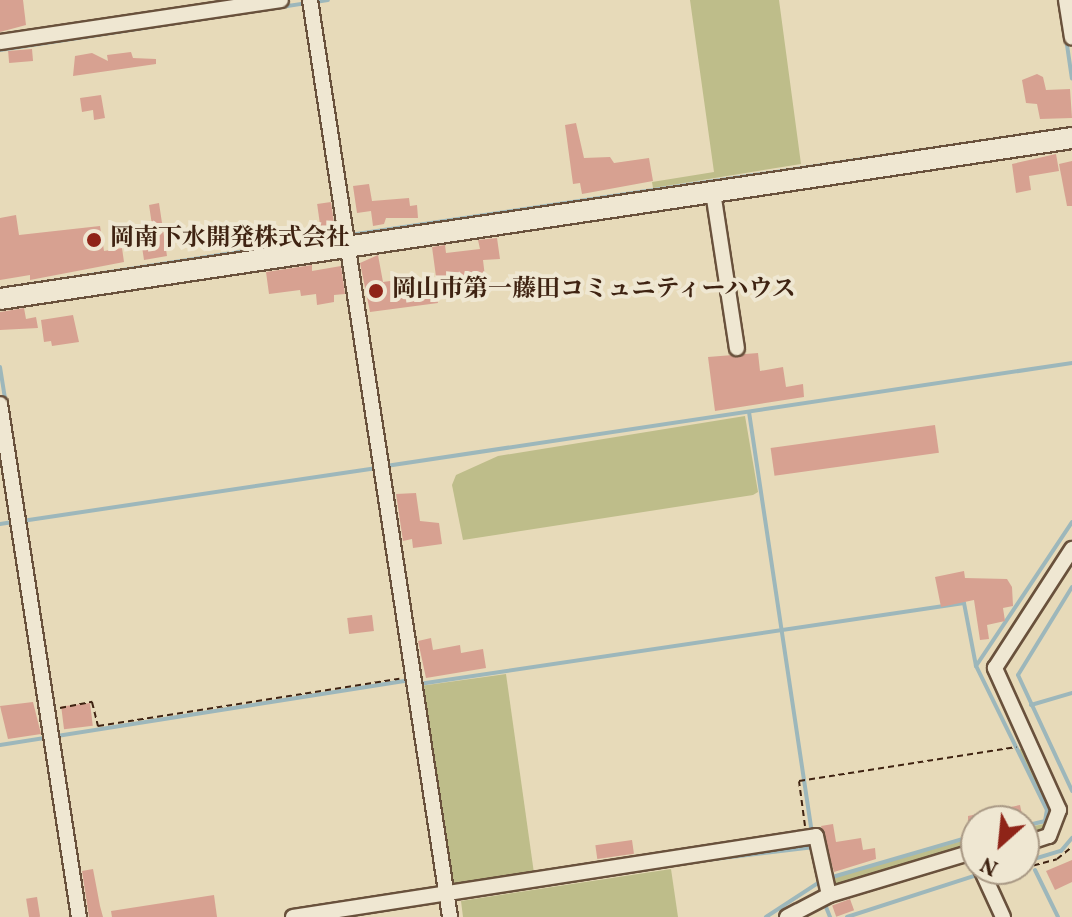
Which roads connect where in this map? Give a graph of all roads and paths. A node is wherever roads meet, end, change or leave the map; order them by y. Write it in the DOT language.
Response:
graph roads {
  1 [pos="281,0"];
  2 [pos="1066,0"];
  3 [pos="311,3"];
  4 [pos="1072,38"];
  5 [pos="0,42"];
  6 [pos="1072,138"];
  7 [pos="713,192"];
  8 [pos="347,239"];
  9 [pos="0,299"];
  10 [pos="737,348"];
  11 [pos="0,404"];
  12 [pos="1072,549"];
  13 [pos="412,679"];
  14 [pos="55,711"];
  15 [pos="1013,748"];
  16 [pos="807,837"];
  17 [pos="1040,839"];
  18 [pos="1072,847"];
  19 [pos="960,857"];
  20 [pos="1040,864"];
  21 [pos="827,884"];
  22 [pos="988,885"];
  23 [pos="449,899"];
  24 [pos="79,917"];
  25 [pos="293,917"];
  26 [pos="787,917"];
  27 [pos="1003,917"];
  1 -- 5 [label="street"];
  2 -- 4 [label="street"];
  3 -- 8 [label="street"];
  6 -- 7 [label="street"];
  7 -- 8 [label="street"];
  7 -- 10 [label="street"];
  8 -- 9 [label="street"];
  8 -- 13 [label="street"];
  11 -- 24 [label="street"];
  12 -- 17 [label="street"];
  13 -- 14 [label="path"];
  13 -- 23 [label="street"];
  15 -- 16 [label="path"];
  16 -- 21 [label="street"];
  16 -- 23 [label="street"];
  18 -- 20 [label="path"];
  19 -- 21 [label="street"];
  21 -- 26 [label="street"];
  22 -- 27 [label="street"];
  23 -- 25 [label="street"];
}
